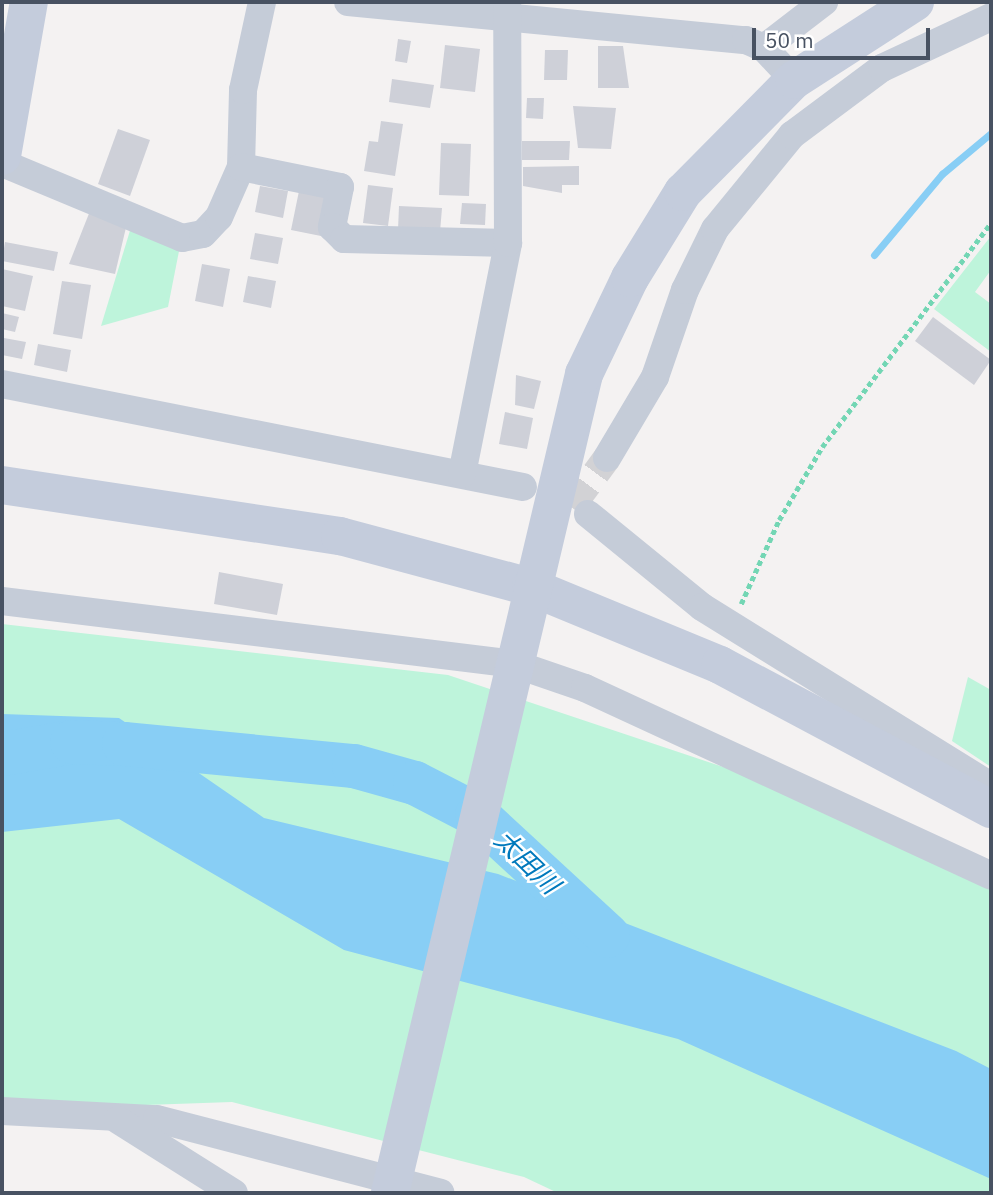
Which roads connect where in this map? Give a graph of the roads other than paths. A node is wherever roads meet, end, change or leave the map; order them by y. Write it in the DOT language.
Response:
graph roads {
  1 [pos="29,2"];
  2 [pos="262,2"];
  3 [pos="348,2"];
  4 [pos="824,2"];
  5 [pos="915,2"];
  6 [pos="507,9"];
  7 [pos="991,17"];
  8 [pos="764,48"];
  9 [pos="794,80"];
  10 [pos="2,156"];
  11 [pos="2,163"];
  12 [pos="241,167"];
  13 [pos="508,243"];
  14 [pos="2,384"];
  15 [pos="607,458"];
  16 [pos="462,474"];
  17 [pos="2,485"];
  18 [pos="523,487"];
  19 [pos="588,514"];
  20 [pos="531,587"];
  21 [pos="2,601"];
  22 [pos="510,681"];
  23 [pos="991,786"];
  24 [pos="991,809"];
  25 [pos="991,876"];
  26 [pos="2,1111"];
  27 [pos="118,1120"];
  28 [pos="391,1189"];
  29 [pos="234,1193"];
  30 [pos="441,1193"];
  1 -- 10 [label="street"];
  2 -- 12 [label="street"];
  3 -- 6 [label="street"];
  4 -- 8 [label="street"];
  5 -- 9 [label="street"];
  6 -- 8 [label="street"];
  6 -- 13 [label="street"];
  7 -- 15 [label="street"];
  8 -- 9 [label="street"];
  9 -- 20 [label="street"];
  11 -- 12 [label="street"];
  12 -- 13 [label="street"];
  13 -- 16 [label="street"];
  14 -- 16 [label="street"];
  16 -- 18 [label="street"];
  17 -- 20 [label="street"];
  19 -- 23 [label="street"];
  20 -- 22 [label="street"];
  20 -- 24 [label="street"];
  21 -- 22 [label="street"];
  22 -- 25 [label="street"];
  22 -- 28 [label="street"];
  26 -- 27 [label="street"];
  27 -- 28 [label="street"];
  27 -- 29 [label="street"];
  28 -- 30 [label="street"];
}
